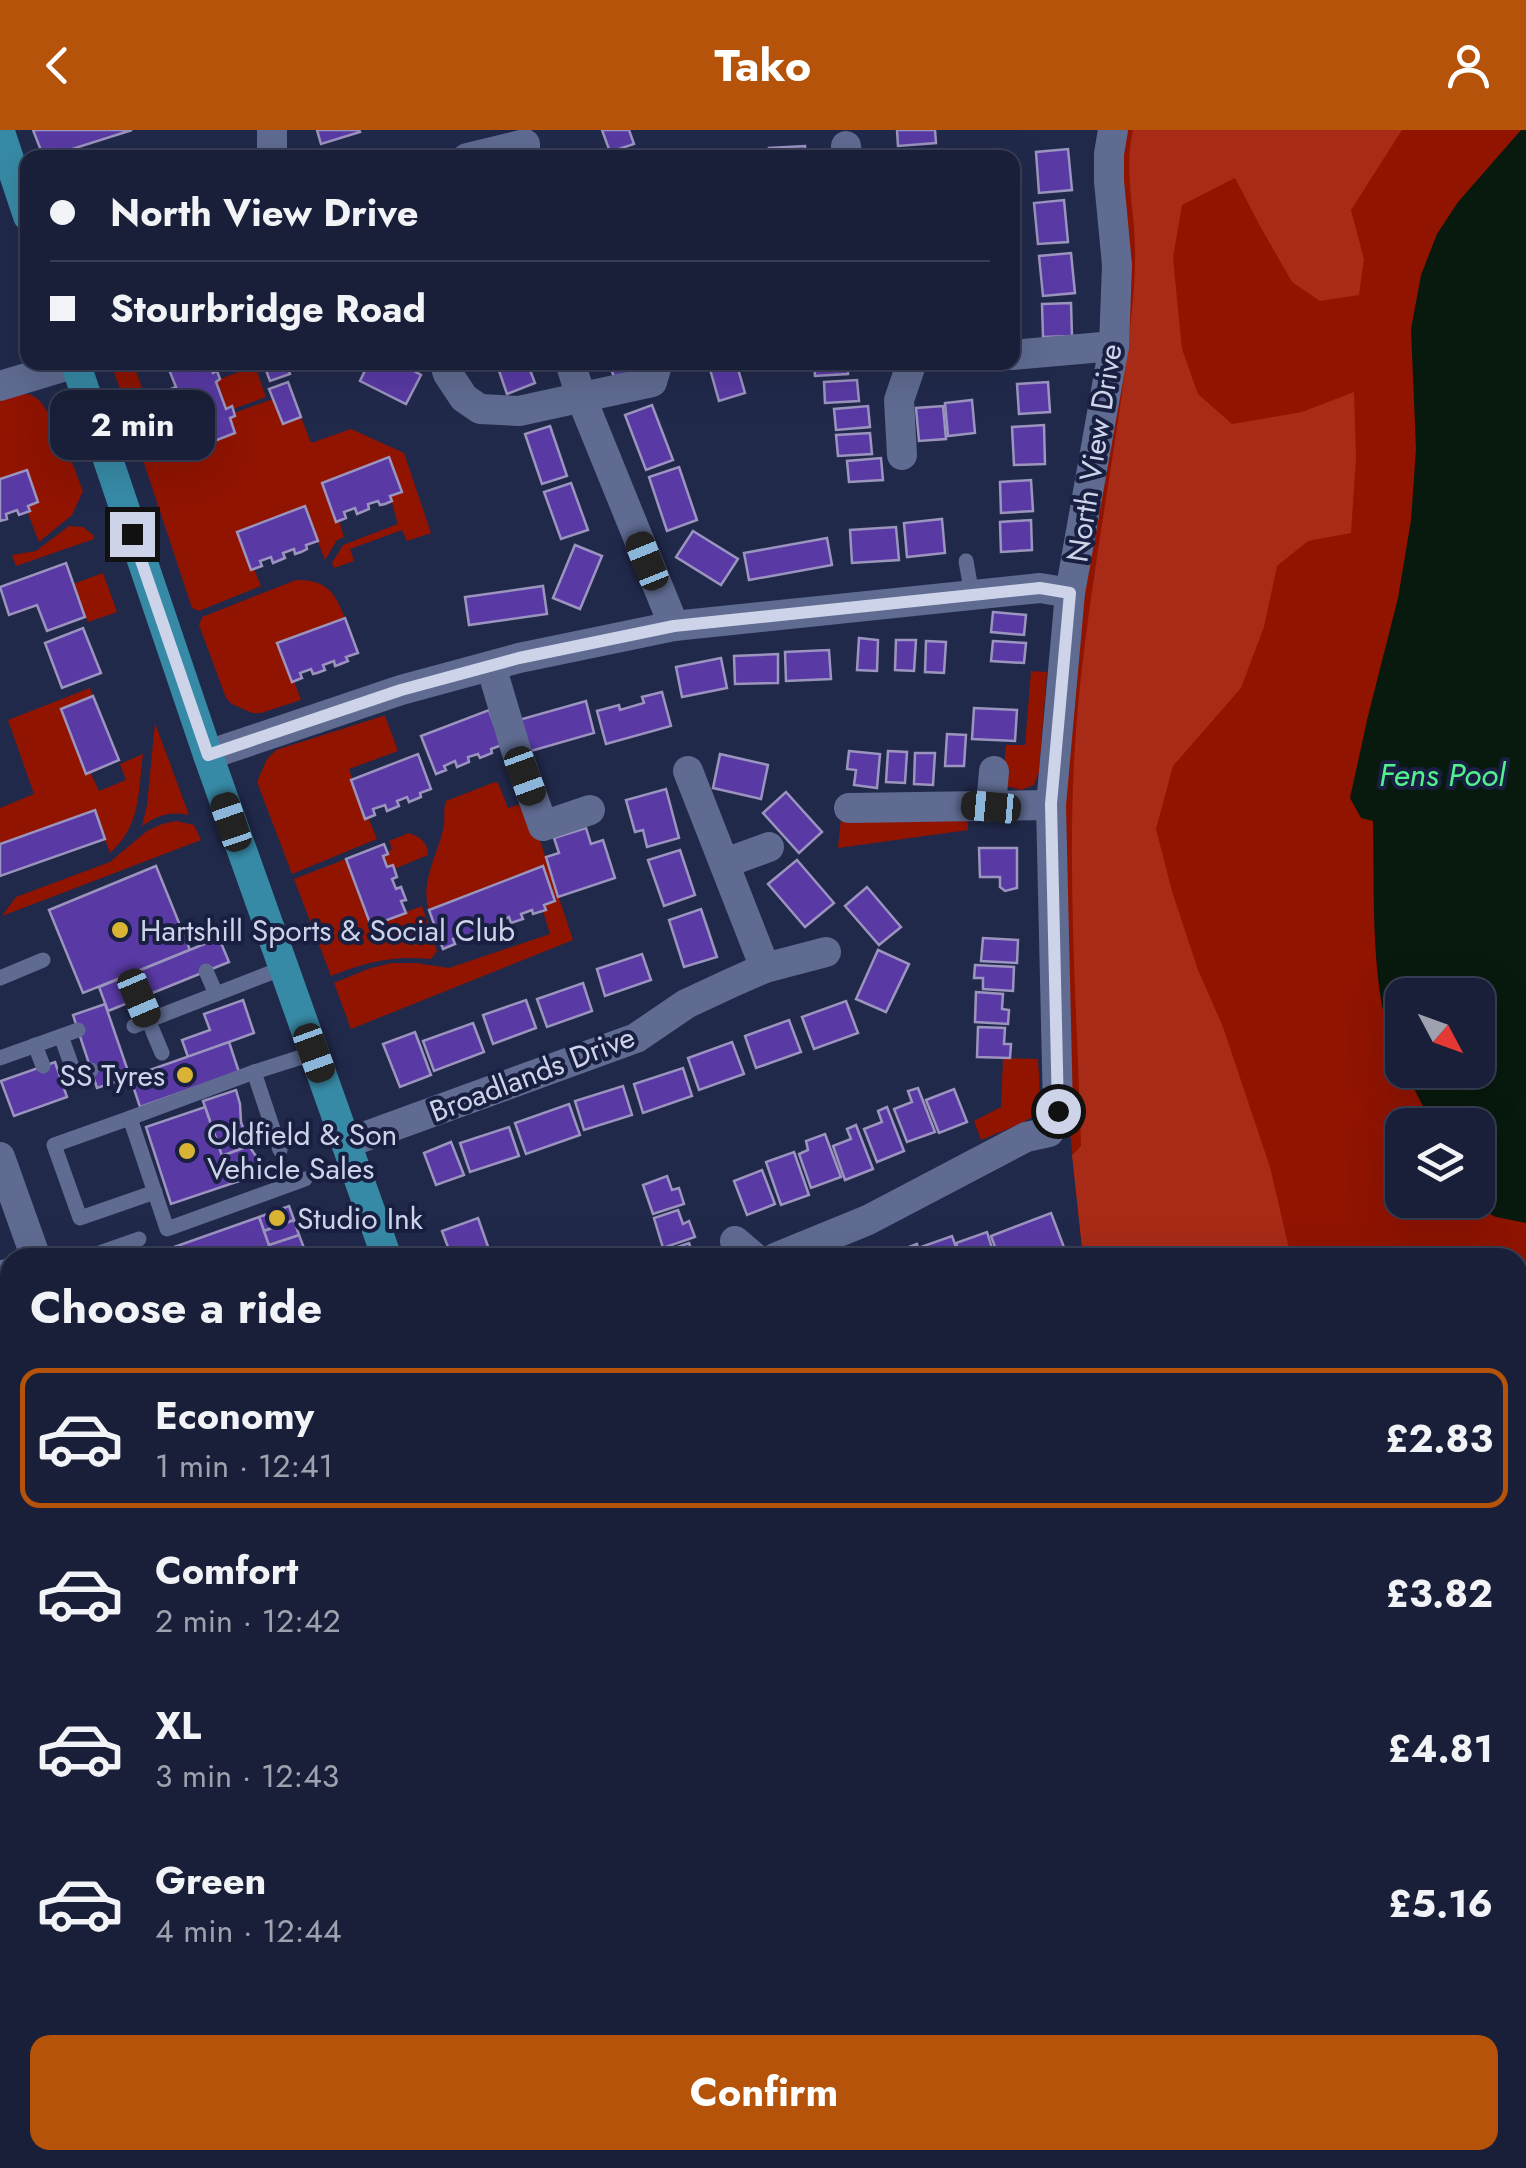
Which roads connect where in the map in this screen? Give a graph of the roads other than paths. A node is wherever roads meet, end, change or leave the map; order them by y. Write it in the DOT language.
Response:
graph roads {
  1 [pos="1113,130"];
  2 [pos="0,132"];
  3 [pos="525,144"];
  4 [pos="500,150"];
  5 [pos="20,192"];
  6 [pos="1114,346"];
  7 [pos="1020,354"];
  8 [pos="53,370"];
  9 [pos="78,370"];
  10 [pos="447,370"];
  11 [pos="573,370"];
  12 [pos="656,370"];
  13 [pos="909,370"];
  14 [pos="0,386"];
  15 [pos="581,397"];
  16 [pos="902,455"];
  17 [pos="966,561"];
  18 [pos="1070,593"];
  19 [pos="972,596"];
  20 [pos="674,626"];
  21 [pos="491,666"];
  22 [pos="208,755"];
  23 [pos="688,771"];
  24 [pos="994,771"];
  25 [pos="1051,804"];
  26 [pos="991,807"];
  27 [pos="850,808"];
  28 [pos="590,810"];
  29 [pos="769,847"];
  30 [pos="725,864"];
  31 [pos="826,952"];
  32 [pos="43,960"];
  33 [pos="283,968"];
  34 [pos="765,968"];
  35 [pos="206,971"];
  36 [pos="0,978"];
  37 [pos="216,994"];
  38 [pos="139,998"];
  39 [pos="141,1024"];
  40 [pos="78,1030"];
  41 [pos="62,1036"];
  42 [pos="36,1045"];
  43 [pos="162,1053"];
  44 [pos="314,1053"];
  45 [pos="0,1058"];
  46 [pos="43,1066"];
  47 [pos="91,1070"];
  48 [pos="254,1072"];
  49 [pos="130,1118"];
  50 [pos="347,1143"];
  51 [pos="280,1150"];
  52 [pos="0,1158"];
  53 [pos="305,1179"];
  54 [pos="155,1192"];
  55 [pos="6,1193"];
  56 [pos="139,1239"];
  57 [pos="24,1248"];
  58 [pos="113,1248"];
  59 [pos="384,1248"];
  60 [pos="799,1248"];
  1 -- 6 [label="street, North View Drive"];
  2 -- 5 [label="main road"];
  3 -- 4 [label="street"];
  6 -- 7 [label="street"];
  6 -- 18 [label="street, North View Drive"];
  8 -- 14 [label="street"];
  9 -- 22 [label="main road"];
  10 -- 15 [label="street"];
  11 -- 15 [label="street"];
  12 -- 15 [label="street"];
  13 -- 16 [label="street"];
  15 -- 20 [label="street"];
  17 -- 19 [label="lane"];
  18 -- 19 [label="street"];
  18 -- 25 [label="street, North View Drive"];
  19 -- 20 [label="street"];
  20 -- 21 [label="street"];
  21 -- 22 [label="street"];
  21 -- 28 [label="street"];
  22 -- 33 [label="main road"];
  23 -- 30 [label="street"];
  24 -- 26 [label="street"];
  25 -- 26 [label="street"];
  25 -- 60 [label="street, North View Drive"];
  26 -- 27 [label="street"];
  29 -- 30 [label="street"];
  30 -- 34 [label="street"];
  31 -- 34 [label="street, Broadlands Drive"];
  32 -- 36 [label="lane"];
  33 -- 37 [label="lane"];
  33 -- 44 [label="main road"];
  34 -- 50 [label="street, Broadlands Drive"];
  35 -- 37 [label="lane"];
  37 -- 39 [label="lane"];
  38 -- 39 [label="lane"];
  39 -- 43 [label="lane"];
  40 -- 41 [label="lane"];
  41 -- 42 [label="lane"];
  41 -- 47 [label="lane"];
  42 -- 45 [label="lane"];
  42 -- 46 [label="lane"];
  44 -- 48 [label="lane"];
  44 -- 50 [label="main road"];
  48 -- 49 [label="lane"];
  48 -- 51 [label="lane"];
  49 -- 54 [label="lane"];
  49 -- 54 [label="lane"];
  50 -- 59 [label="main road"];
  52 -- 55 [label="street"];
  53 -- 54 [label="lane"];
  55 -- 57 [label="street"];
  56 -- 58 [label="lane"];
}
